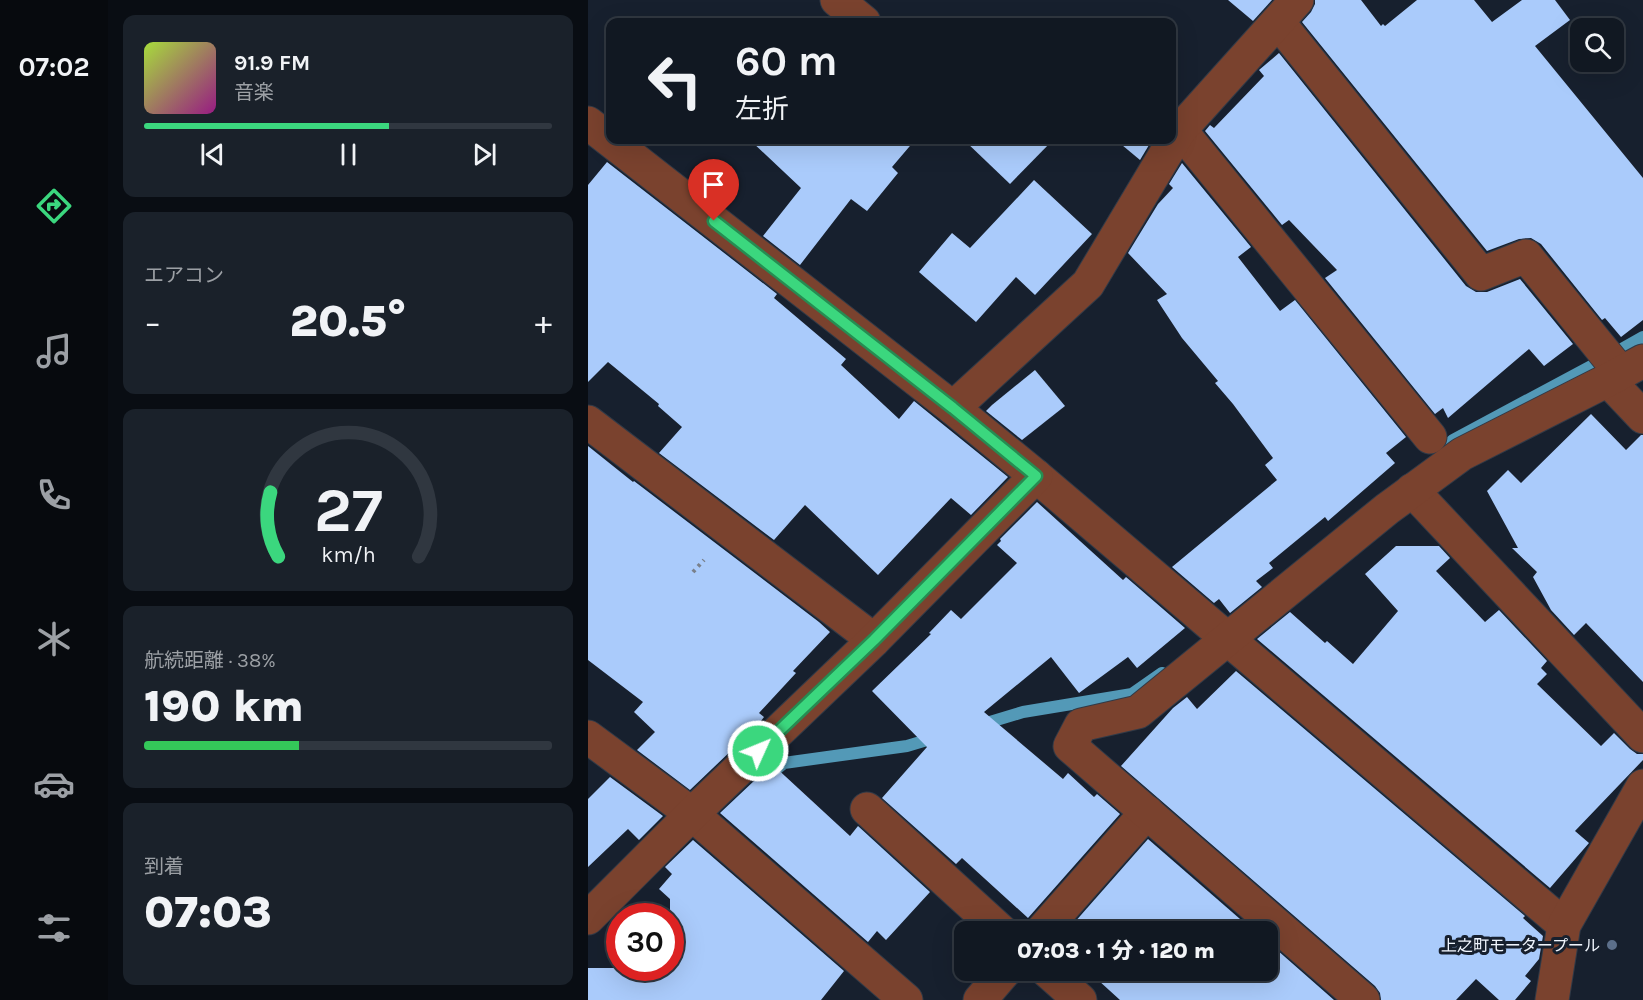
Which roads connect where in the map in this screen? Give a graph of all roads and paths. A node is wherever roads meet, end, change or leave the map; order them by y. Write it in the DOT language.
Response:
graph roads {
  1 [pos="837,0"];
  2 [pos="1288,11"];
  3 [pos="859,18"];
  4 [pos="1180,130"];
  5 [pos="593,137"];
  6 [pos="1176,137"];
  7 [pos="1172,144"];
  8 [pos="1624,371"];
  9 [pos="960,402"];
  10 [pos="1643,417"];
  11 [pos="588,422"];
  12 [pos="1430,437"];
  13 [pos="1036,476"];
  14 [pos="1412,490"];
  15 [pos="874,640"];
  16 [pos="1228,640"];
  17 [pos="1643,736"];
  18 [pos="588,737"];
  19 [pos="1643,786"];
  20 [pos="867,809"];
  21 [pos="1147,812"];
  22 [pos="692,814"];
  23 [pos="588,918"];
  24 [pos="990,921"];
  25 [pos="1051,921"];
  26 [pos="1564,925"];
  27 [pos="996,981"];
  28 [pos="1058,981"];
  29 [pos="906,1000"];
  30 [pos="980,1000"];
  31 [pos="1080,1000"];
  32 [pos="1363,1000"];
  33 [pos="1552,1000"];
  1 -- 3 [label="street"];
  2 -- 4 [label="street"];
  2 -- 8 [label="street"];
  4 -- 6 [label="street"];
  4 -- 12 [label="street"];
  5 -- 9 [label="street"];
  7 -- 9 [label="street"];
  8 -- 10 [label="street"];
  8 -- 14 [label="street"];
  9 -- 13 [label="street"];
  11 -- 15 [label="street"];
  13 -- 15 [label="street"];
  13 -- 16 [label="street"];
  14 -- 16 [label="street"];
  14 -- 17 [label="street"];
  15 -- 22 [label="street"];
  16 -- 21 [label="street"];
  16 -- 26 [label="street"];
  18 -- 22 [label="street"];
  19 -- 26 [label="street"];
  20 -- 24 [label="street"];
  21 -- 25 [label="street"];
  21 -- 32 [label="street"];
  22 -- 23 [label="street"];
  22 -- 29 [label="street"];
  26 -- 33 [label="street"];
  27 -- 30 [label="street"];
  28 -- 31 [label="street"];
}
